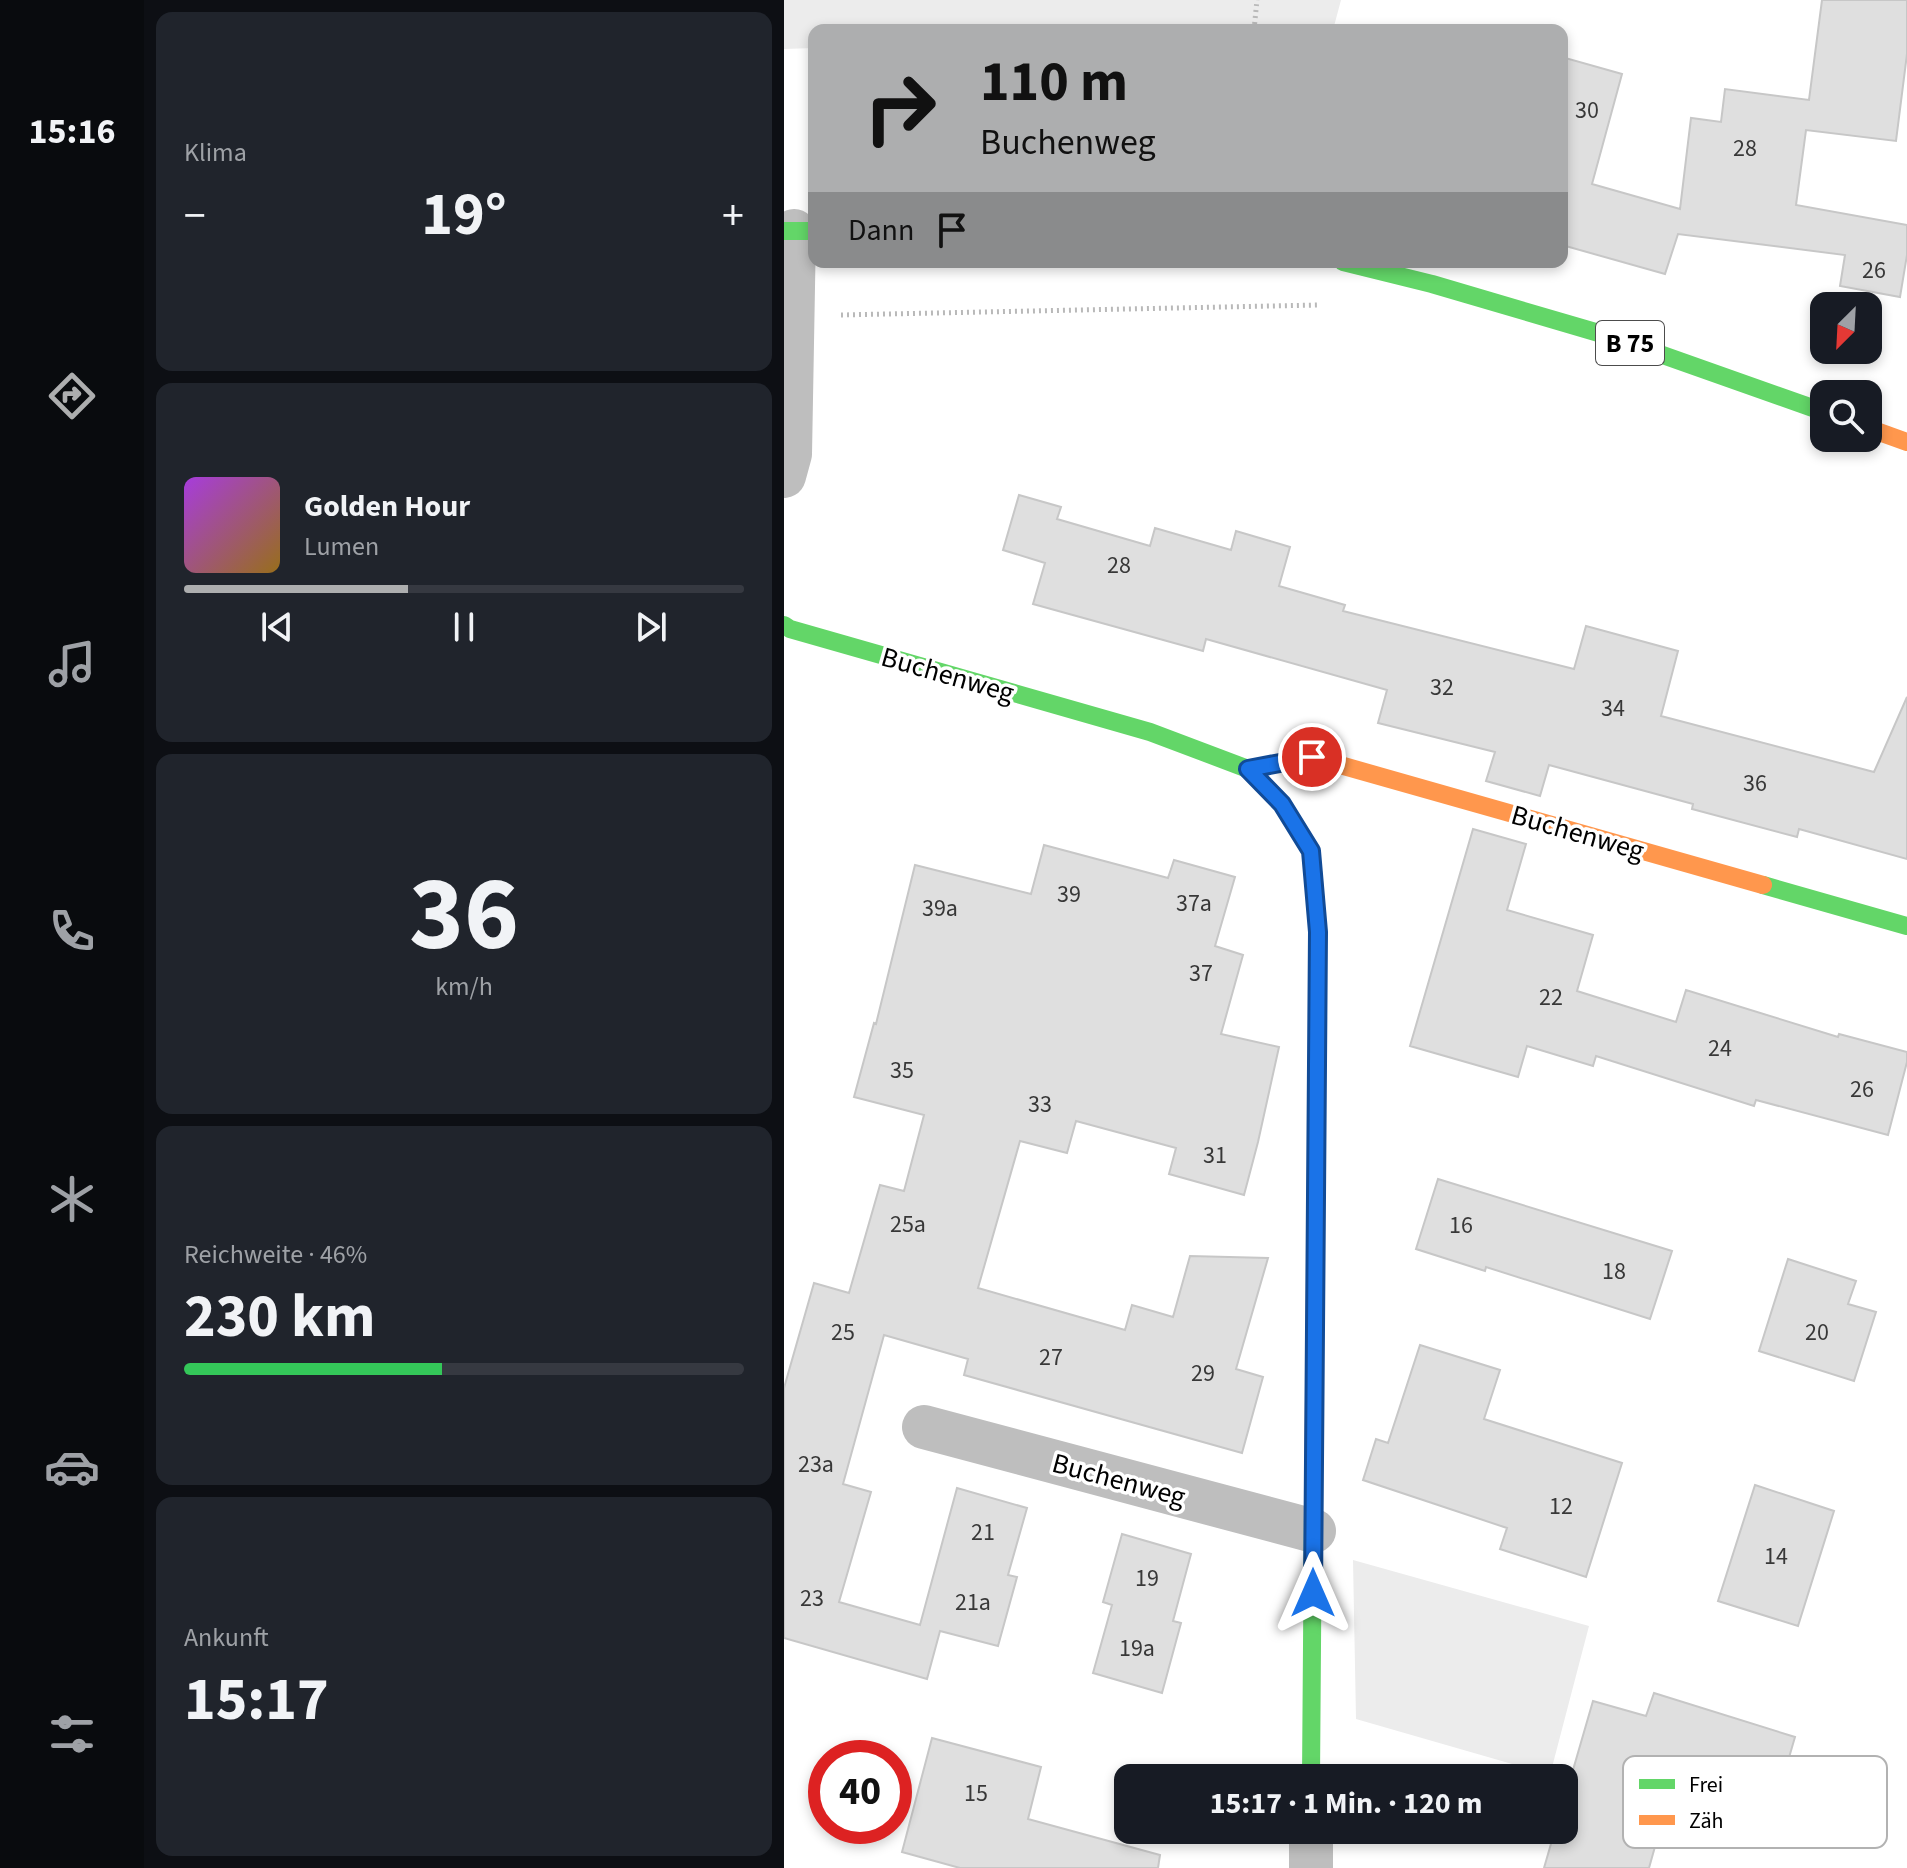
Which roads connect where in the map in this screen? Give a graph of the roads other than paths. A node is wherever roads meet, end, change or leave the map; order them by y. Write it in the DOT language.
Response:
graph roads {
  1 [pos="797,231"];
  2 [pos="1367,268"];
  3 [pos="1810,407"];
  4 [pos="1882,433"];
  5 [pos="1907,442"];
  6 [pos="784,476"];
  7 [pos="784,625"];
  8 [pos="1248,769"];
  9 [pos="1907,926"];
  10 [pos="924,1427"];
  11 [pos="1314,1531"];
  12 [pos="1311,1764"];
  13 [pos="1311,1844"];
  14 [pos="1311,1868"];
  1 -- 6 [label="street"];
  2 -- 3 [label="street, B 75"];
  4 -- 5 [label="street"];
  7 -- 8 [label="street, Buchenweg"];
  8 -- 9 [label="street, Buchenweg"];
  8 -- 11 [label="street, Buchenweg"];
  10 -- 11 [label="street, Buchenweg"];
  11 -- 12 [label="street, Buchenweg"];
  13 -- 14 [label="street"];
}
